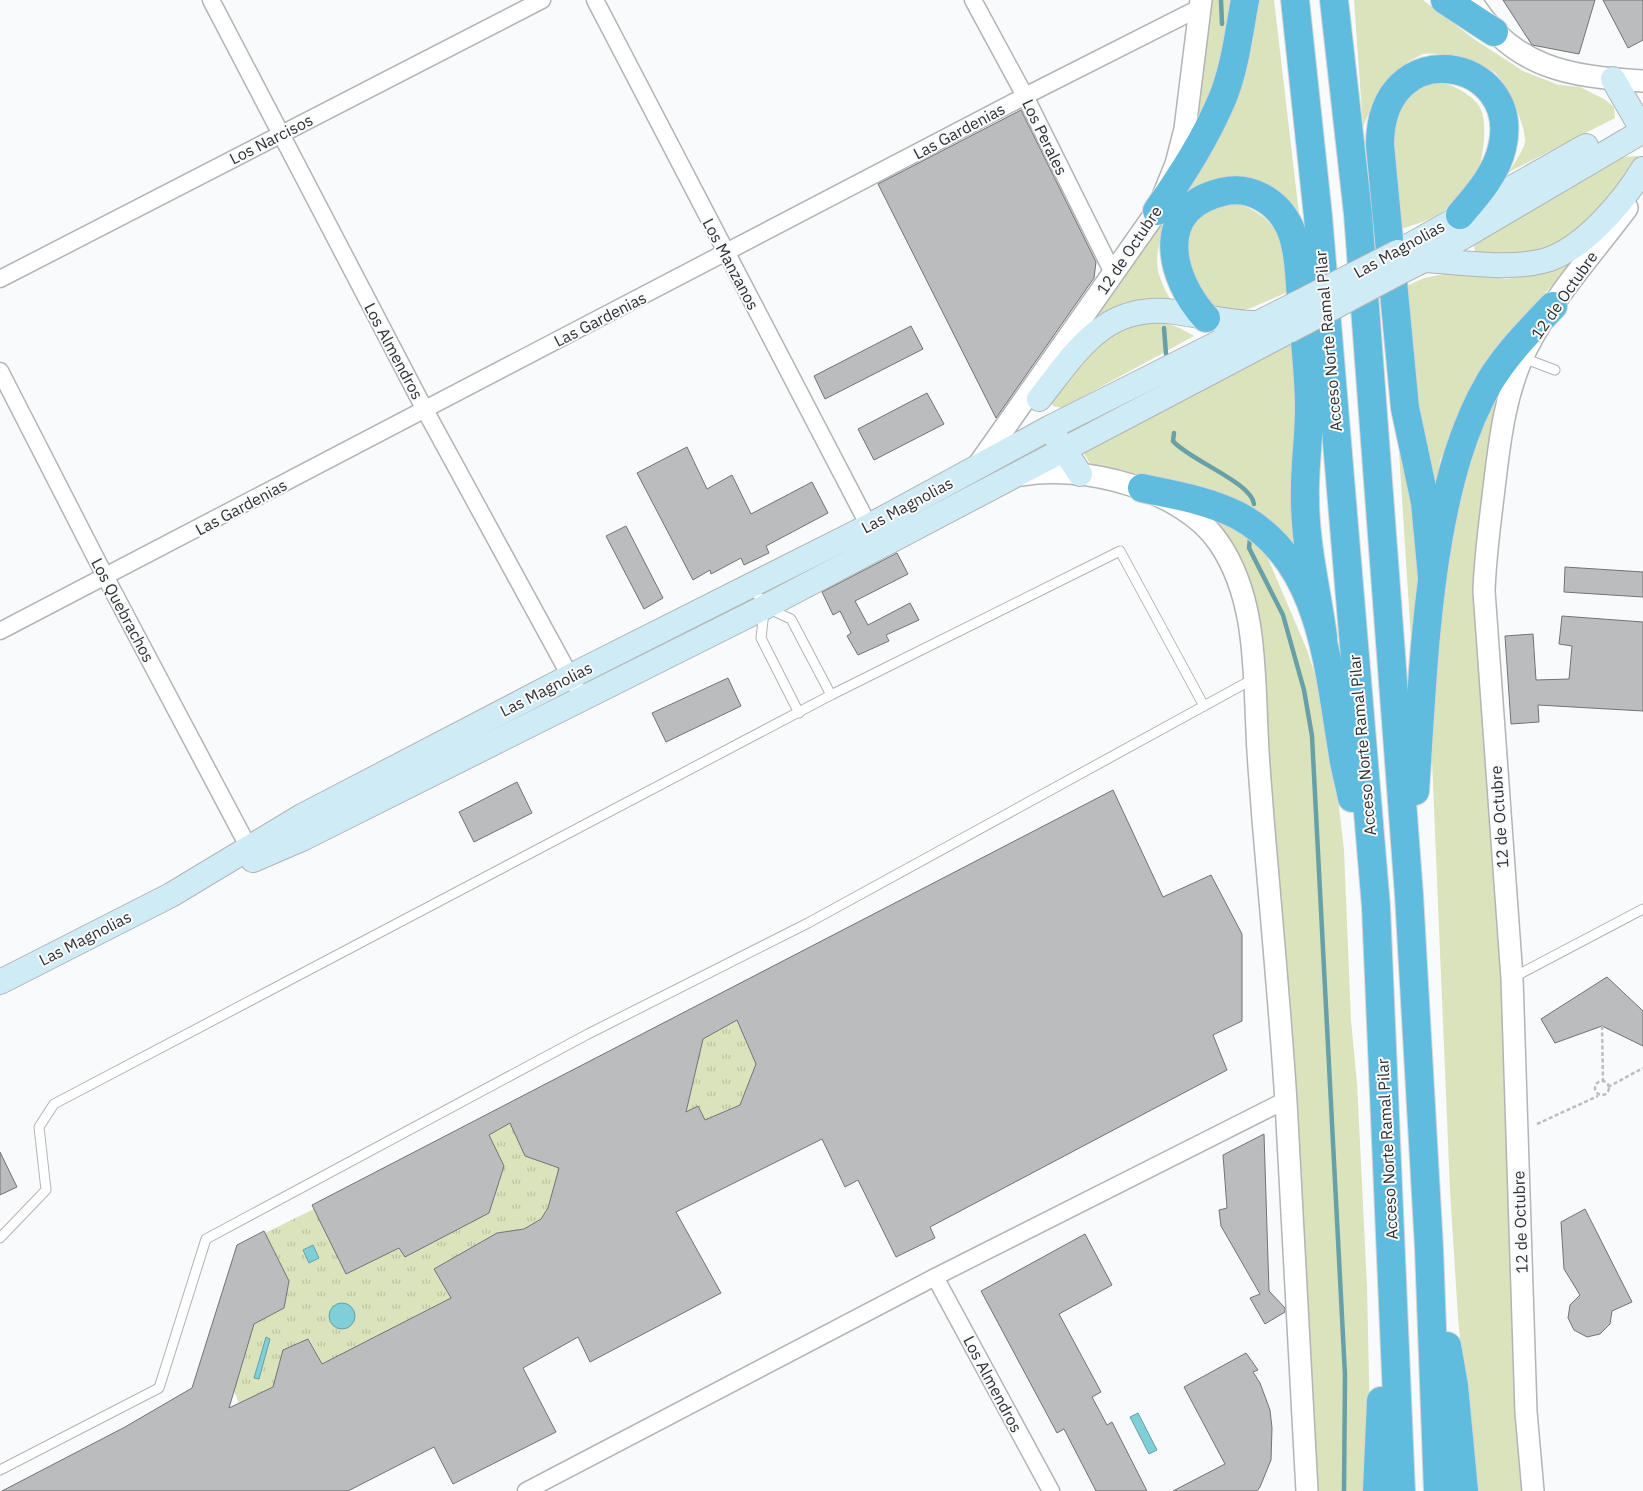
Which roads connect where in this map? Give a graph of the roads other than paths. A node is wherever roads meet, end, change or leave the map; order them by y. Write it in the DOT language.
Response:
graph roads {
  1 [pos="211,0"];
  2 [pos="542,0"];
  3 [pos="595,0"];
  4 [pos="973,0"];
  5 [pos="1245,0"];
  6 [pos="1295,0"];
  7 [pos="1334,0"];
  8 [pos="1445,0"];
  9 [pos="1471,0"];
  10 [pos="1201,3"];
  11 [pos="1494,32"];
  12 [pos="1613,79"];
  13 [pos="1643,81"];
  14 [pos="1025,96"];
  15 [pos="1642,126"];
  16 [pos="280,134"];
  17 [pos="1643,169"];
  18 [pos="1643,186"];
  19 [pos="1157,211"];
  20 [pos="1460,215"];
  21 [pos="726,254"];
  22 [pos="1424,260"];
  23 [pos="1400,261"];
  24 [pos="1114,275"];
  25 [pos="0,279"];
  26 [pos="1553,306"];
  27 [pos="1206,318"];
  28 [pos="1284,322"];
  29 [pos="1259,323"];
  30 [pos="1522,358"];
  31 [pos="1555,370"];
  32 [pos="0,371"];
  33 [pos="1036,392"];
  34 [pos="425,410"];
  35 [pos="1051,427"];
  36 [pos="1062,449"];
  37 [pos="977,467"];
  38 [pos="1080,474"];
  39 [pos="1009,477"];
  40 [pos="1142,488"];
  41 [pos="869,526"];
  42 [pos="1432,577"];
  43 [pos="106,578"];
  44 [pos="751,584"];
  45 [pos="765,606"];
  46 [pos="0,631"];
  47 [pos="1323,637"];
  48 [pos="569,676"];
  49 [pos="1255,678"];
  50 [pos="831,696"];
  51 [pos="583,698"];
  52 [pos="1204,706"];
  53 [pos="798,713"];
  54 [pos="249,848"];
  55 [pos="171,895"];
  56 [pos="1409,895"];
  57 [pos="1376,907"];
  58 [pos="1643,909"];
  59 [pos="1512,978"];
  60 [pos="0,982"];
  61 [pos="1286,1100"];
  62 [pos="1389,1182"];
  63 [pos="0,1238"];
  64 [pos="1429,1248"];
  65 [pos="935,1277"];
  66 [pos="0,1470"];
  67 [pos="536,1489"];
  68 [pos="1052,1491"];
  69 [pos="1307,1491"];
  70 [pos="1377,1491"];
  71 [pos="1400,1491"];
  72 [pos="1438,1491"];
  73 [pos="1464,1491"];
  74 [pos="1533,1491"];
  1 -- 16 [label="street, Los Almendros"];
  2 -- 16 [label="street, Los Narcisos"];
  3 -- 21 [label="street, Los Manzanos"];
  4 -- 14 [label="street, Los Perales"];
  5 -- 19 [label="highway"];
  6 -- 57 [label="highway, Acceso Norte Ramal Pilar"];
  7 -- 56 [label="highway"];
  8 -- 11 [label="highway"];
  9 -- 11 [label="street"];
  10 -- 14 [label="street, Las Gardenias"];
  10 -- 19 [label="street, 12 de Octubre"];
  11 -- 12 [label="street"];
  12 -- 13 [label="street"];
  12 -- 15 [label="main road"];
  14 -- 21 [label="street, Las Gardenias"];
  14 -- 24 [label="street, Los Perales"];
  15 -- 20 [label="main road, Las Magnolias"];
  15 -- 22 [label="main road, Las Magnolias"];
  16 -- 25 [label="street, Los Narcisos"];
  16 -- 34 [label="street, Los Almendros"];
  17 -- 22 [label="main road"];
  18 -- 26 [label="street, 12 de Octubre"];
  19 -- 24 [label="street, 12 de Octubre"];
  20 -- 23 [label="main road, Las Magnolias"];
  20 -- 42 [label="highway"];
  21 -- 34 [label="street, Las Gardenias"];
  21 -- 41 [label="street, Los Manzanos"];
  22 -- 23 [label="main road, Las Magnolias"];
  23 -- 28 [label="main road, Las Magnolias, bridge"];
  24 -- 33 [label="street, 12 de Octubre"];
  26 -- 30 [label="street, 12 de Octubre"];
  26 -- 42 [label="highway"];
  27 -- 29 [label="main road"];
  27 -- 33 [label="main road"];
  27 -- 47 [label="highway"];
  28 -- 29 [label="main road, Las Magnolias"];
  28 -- 36 [label="main road, Las Magnolias"];
  29 -- 35 [label="main road, Las Magnolias"];
  30 -- 31 [label="lane"];
  30 -- 59 [label="street, 12 de Octubre"];
  32 -- 43 [label="street, Los Quebrachos"];
  33 -- 35 [label="main road"];
  33 -- 37 [label="street, 12 de Octubre"];
  34 -- 43 [label="street, Las Gardenias"];
  34 -- 48 [label="street, Los Almendros"];
  35 -- 36 [label="main road"];
  35 -- 37 [label="main road, Las Magnolias"];
  36 -- 38 [label="main road"];
  36 -- 39 [label="main road, Las Magnolias"];
  37 -- 41 [label="main road, Las Magnolias"];
  38 -- 39 [label="street"];
  38 -- 40 [label="street"];
  39 -- 45 [label="main road, Las Magnolias"];
  40 -- 47 [label="highway"];
  40 -- 49 [label="street"];
  41 -- 44 [label="main road, Las Magnolias"];
  42 -- 56 [label="highway"];
  43 -- 46 [label="street, Las Gardenias"];
  43 -- 54 [label="street, Los Quebrachos"];
  44 -- 45 [label="lane"];
  44 -- 48 [label="main road, Las Magnolias"];
  45 -- 50 [label="lane"];
  45 -- 51 [label="main road, Las Magnolias"];
  45 -- 53 [label="lane"];
  47 -- 57 [label="highway"];
  48 -- 51 [label="street, Los Almendros"];
  48 -- 54 [label="main road, Las Magnolias"];
  49 -- 52 [label="lane"];
  49 -- 61 [label="street"];
  50 -- 52 [label="lane"];
  50 -- 53 [label="lane"];
  51 -- 55 [label="main road, Las Magnolias"];
  52 -- 66 [label="lane"];
  53 -- 63 [label="lane"];
  54 -- 55 [label="main road, Las Magnolias"];
  55 -- 60 [label="main road, Las Magnolias"];
  56 -- 64 [label="highway"];
  57 -- 62 [label="highway, Acceso Norte Ramal Pilar"];
  58 -- 59 [label="lane"];
  59 -- 74 [label="street, 12 de Octubre"];
  61 -- 65 [label="street"];
  61 -- 69 [label="street"];
  62 -- 70 [label="highway"];
  62 -- 71 [label="highway, Acceso Norte Ramal Pilar"];
  64 -- 72 [label="highway"];
  64 -- 73 [label="highway"];
  65 -- 67 [label="street"];
  65 -- 68 [label="street, Los Almendros"];
}
